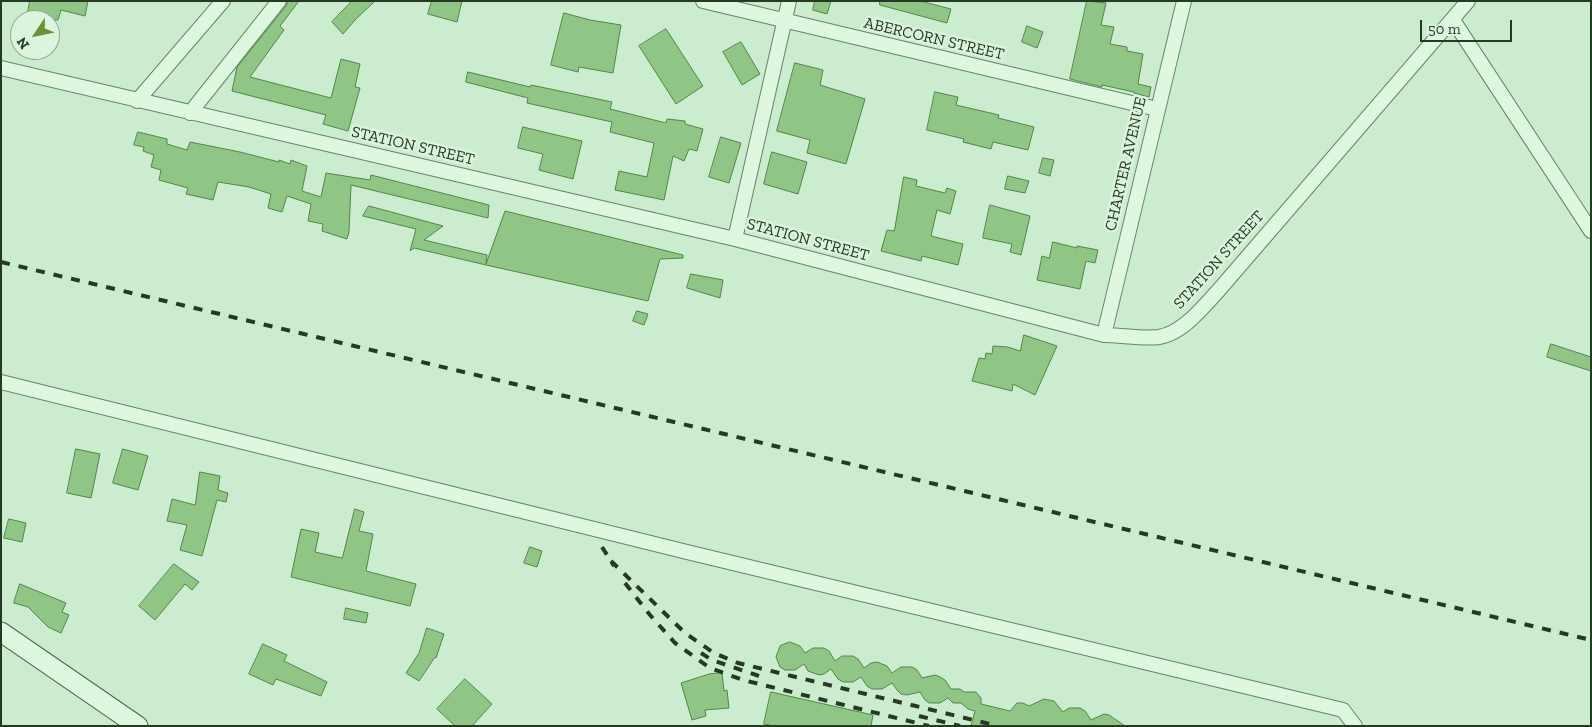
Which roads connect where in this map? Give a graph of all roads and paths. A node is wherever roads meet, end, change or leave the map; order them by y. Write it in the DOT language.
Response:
graph roads {
  1 [pos="224,1"];
  2 [pos="278,1"];
  3 [pos="703,1"];
  4 [pos="789,1"];
  5 [pos="1184,1"];
  6 [pos="1468,1"];
  7 [pos="1452,20"];
  8 [pos="784,21"];
  9 [pos="1,68"];
  10 [pos="137,101"];
  11 [pos="1157,109"];
  12 [pos="190,113"];
  13 [pos="1591,231"];
  14 [pos="735,239"];
  15 [pos="1104,335"];
  16 [pos="1,382"];
  17 [pos="1,632"];
  18 [pos="138,726"];
  19 [pos="1355,726"];
  1 -- 10 [label="street"];
  2 -- 12 [label="street"];
  3 -- 8 [label="street, ABERCORN STREET"];
  4 -- 8 [label="street"];
  5 -- 11 [label="street, CHARTER AVENUE"];
  6 -- 7 [label="street, STATION STREET"];
  7 -- 13 [label="street"];
  7 -- 15 [label="street, STATION STREET"];
  8 -- 11 [label="street, ABERCORN STREET"];
  8 -- 14 [label="street"];
  9 -- 10 [label="street, STATION STREET"];
  10 -- 12 [label="street, STATION STREET"];
  11 -- 15 [label="street, CHARTER AVENUE"];
  12 -- 14 [label="street, STATION STREET"];
  14 -- 15 [label="street, STATION STREET"];
  16 -- 19 [label="street"];
  17 -- 18 [label="main road"];
}
